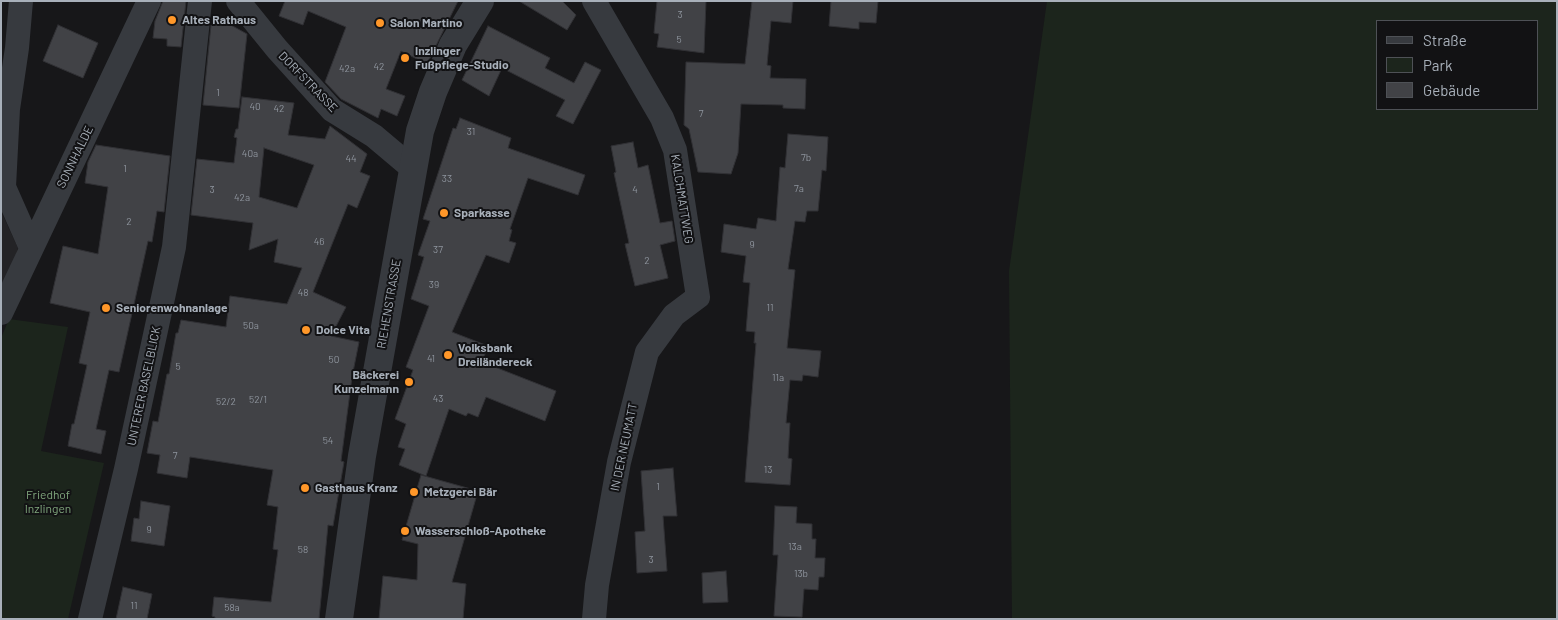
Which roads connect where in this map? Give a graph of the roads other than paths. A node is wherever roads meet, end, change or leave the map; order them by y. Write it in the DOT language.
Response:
graph roads {
  1 [pos="20,1"];
  2 [pos="148,1"];
  3 [pos="200,1"];
  4 [pos="238,1"];
  5 [pos="480,1"];
  6 [pos="594,1"];
  7 [pos="412,168"];
  8 [pos="31,248"];
  9 [pos="698,297"];
  10 [pos="1,313"];
  11 [pos="90,619"];
  12 [pos="339,619"];
  13 [pos="594,619"];
  1 -- 8 [label="street"];
  2 -- 8 [label="street, SONNHALDE"];
  3 -- 11 [label="street, UNTERER BASELBLICK"];
  4 -- 7 [label="street, DORFSTRASSE"];
  5 -- 7 [label="street, RIEHENSTRASSE"];
  6 -- 9 [label="street, KALCHMATTWEG"];
  7 -- 12 [label="street, RIEHENSTRASSE"];
  8 -- 10 [label="street, SONNHALDE"];
  9 -- 13 [label="street, IN DER NEUMATT"];
}
